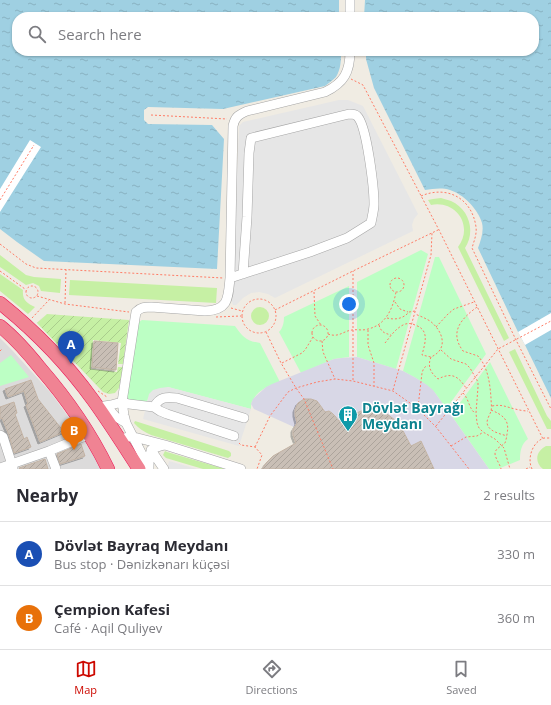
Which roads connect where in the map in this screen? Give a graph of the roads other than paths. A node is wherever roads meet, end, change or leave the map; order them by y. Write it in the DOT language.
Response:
graph roads {
  1 [pos="350,0"];
  2 [pos="350,12"];
  3 [pos="350,56"];
  4 [pos="243,274"];
  5 [pos="230,278"];
  6 [pos="0,303"];
  7 [pos="0,326"];
  8 [pos="122,402"];
  9 [pos="105,404"];
  10 [pos="154,407"];
  11 [pos="244,418"];
  12 [pos="126,423"];
  13 [pos="90,434"];
  14 [pos="0,435"];
  15 [pos="234,436"];
  16 [pos="134,437"];
  17 [pos="120,439"];
  18 [pos="166,445"];
  19 [pos="152,450"];
  20 [pos="48,451"];
  21 [pos="12,466"];
  22 [pos="0,468"];
  23 [pos="56,469"];
  24 [pos="108,469"];
  25 [pos="146,469"];
  26 [pos="164,469"];
  27 [pos="240,469"];
  1 -- 2 [label="street"];
  3 -- 5 [label="street"];
  4 -- 4 [label="street"];
  4 -- 5 [label="street"];
  5 -- 8 [label="street"];
  6 -- 9 [label="highway"];
  7 -- 13 [label="highway"];
  8 -- 9 [label="street"];
  8 -- 10 [label="street"];
  8 -- 12 [label="street"];
  9 -- 12 [label="street"];
  9 -- 17 [label="highway"];
  10 -- 11 [label="street"];
  10 -- 15 [label="street"];
  12 -- 16 [label="street"];
  13 -- 20 [label="street"];
  13 -- 24 [label="highway"];
  14 -- 21 [label="street"];
  16 -- 17 [label="street"];
  16 -- 18 [label="street"];
  16 -- 25 [label="street"];
  17 -- 25 [label="highway"];
  18 -- 19 [label="street"];
  18 -- 27 [label="street"];
  19 -- 25 [label="street"];
  19 -- 26 [label="street"];
  20 -- 21 [label="street"];
  20 -- 23 [label="street"];
  21 -- 22 [label="street"];
}
